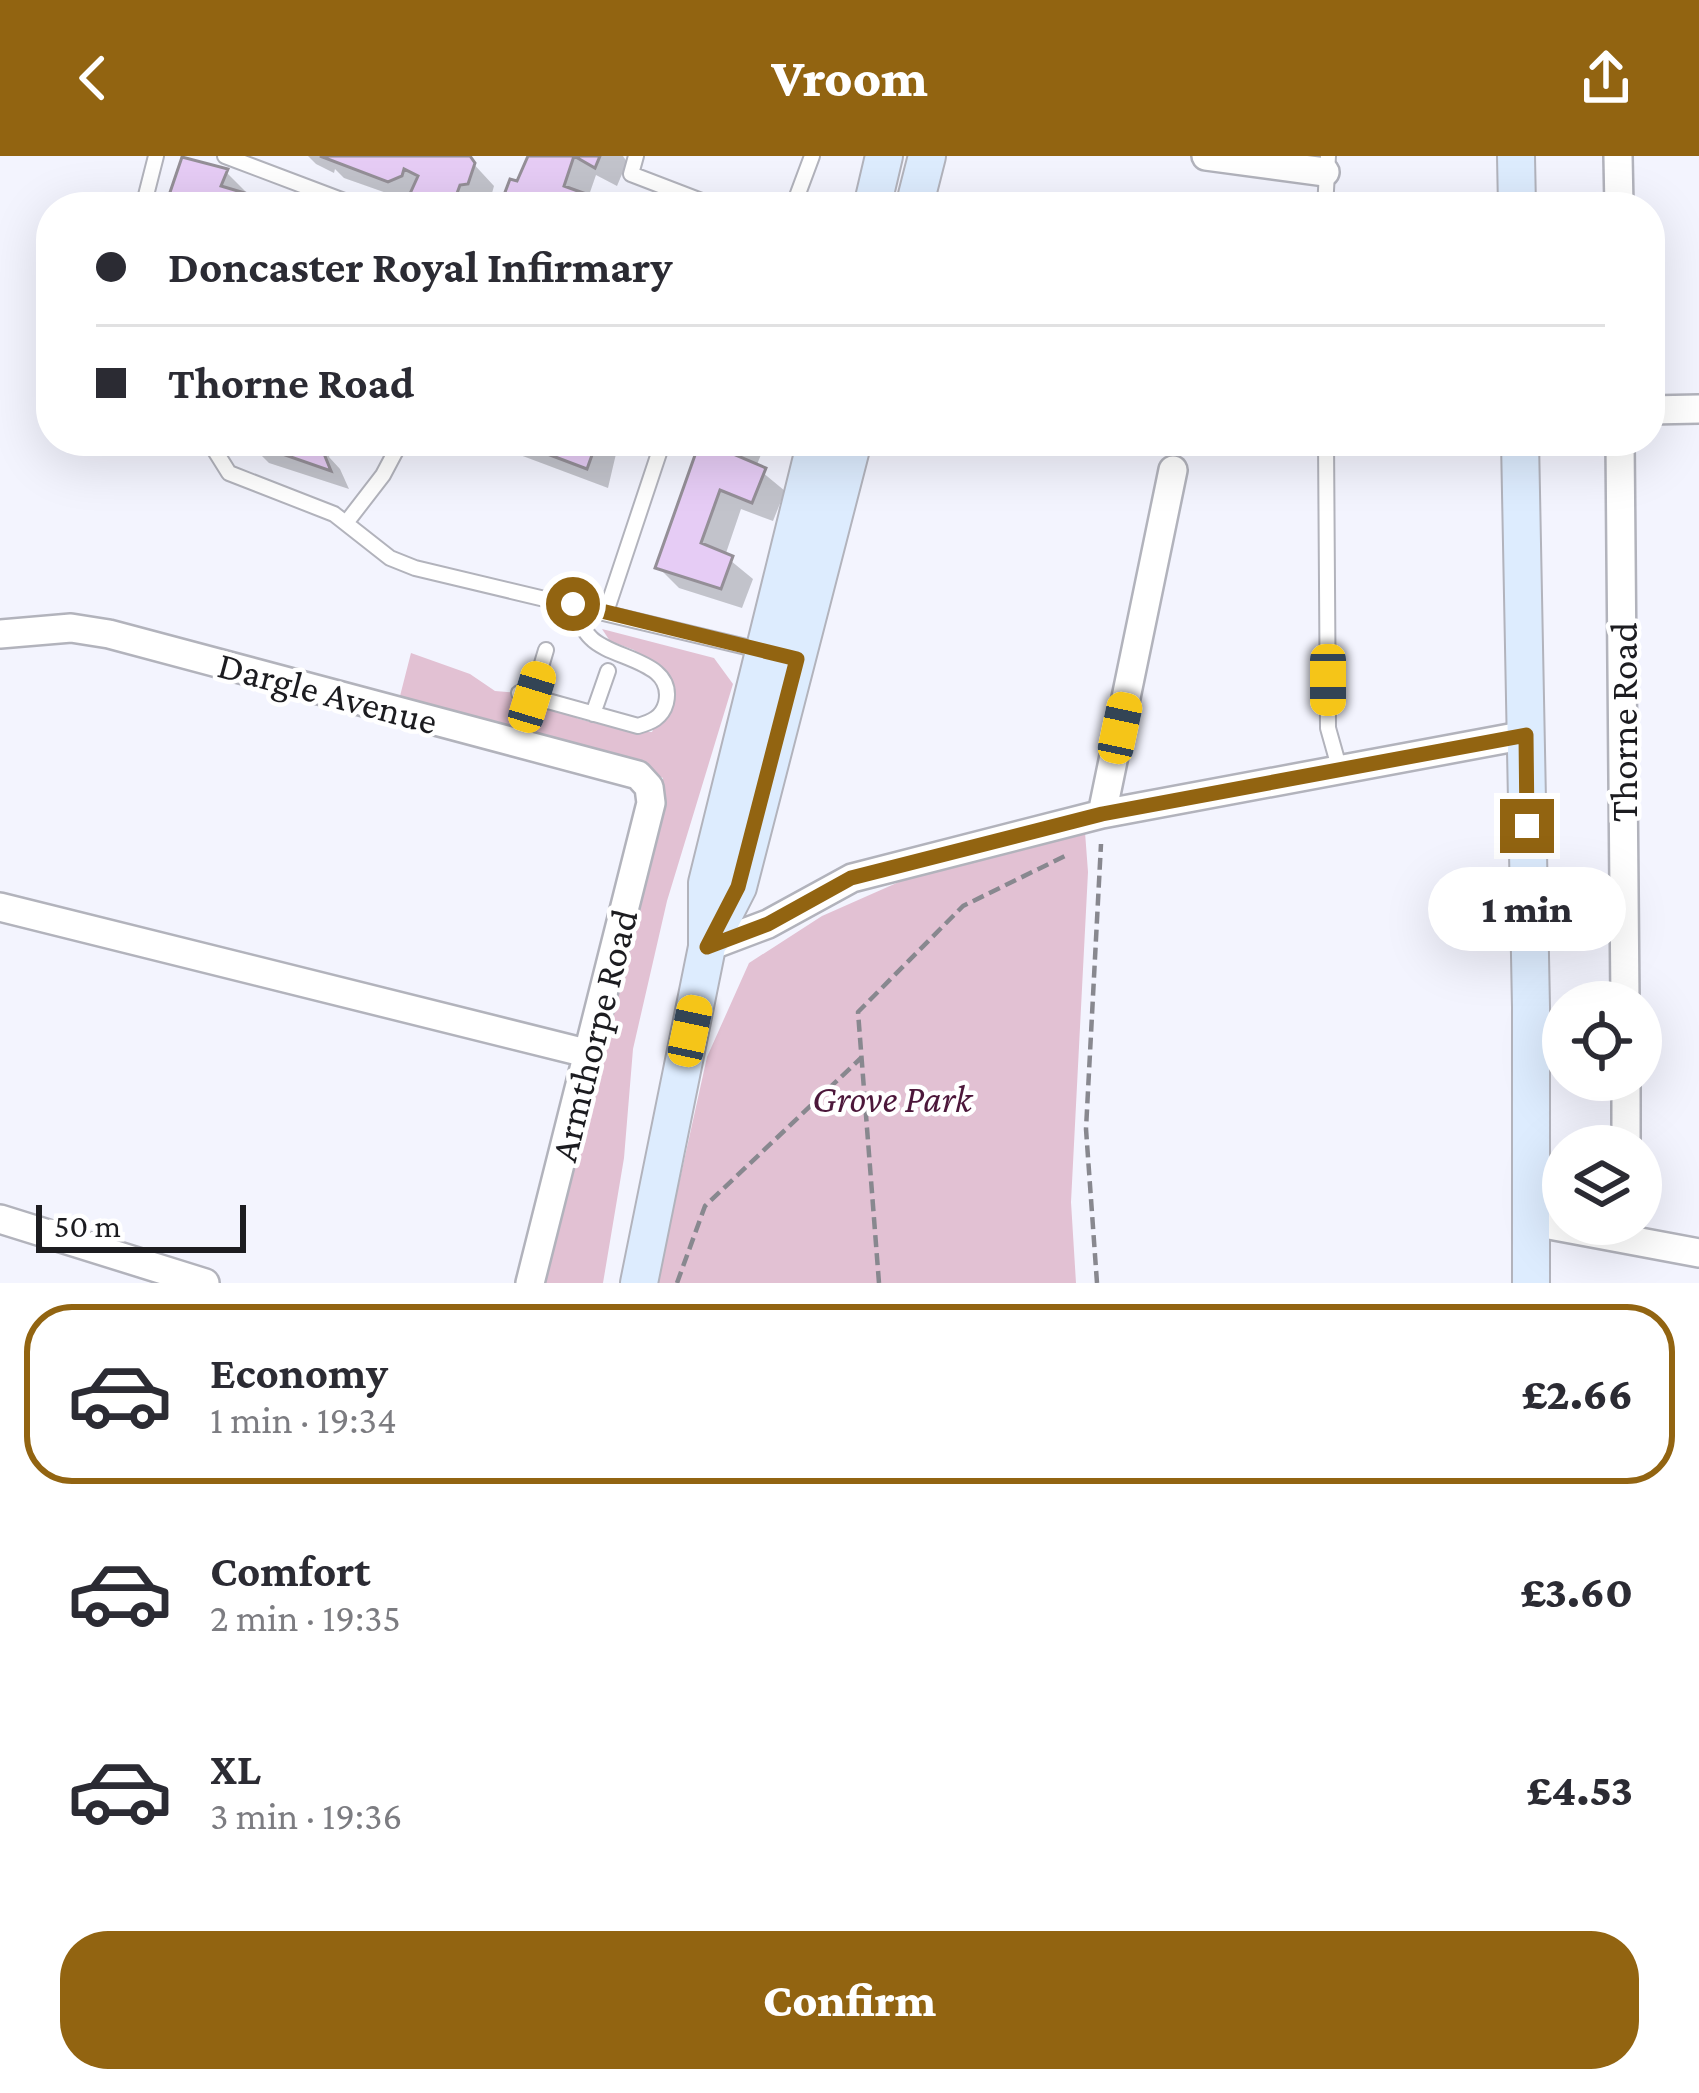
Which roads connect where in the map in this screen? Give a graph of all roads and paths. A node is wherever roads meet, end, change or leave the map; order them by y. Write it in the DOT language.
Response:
graph roads {
  1 [pos="156,156"];
  2 [pos="225,156"];
  3 [pos="636,156"];
  4 [pos="812,156"];
  5 [pos="884,156"];
  6 [pos="927,156"];
  7 [pos="1206,156"];
  8 [pos="1516,156"];
  9 [pos="1618,156"];
  10 [pos="1327,164"];
  11 [pos="147,192"];
  12 [pos="320,192"];
  13 [pos="678,192"];
  14 [pos="799,192"];
  15 [pos="876,192"];
  16 [pos="918,192"];
  17 [pos="1517,192"];
  18 [pos="1618,192"];
  19 [pos="1665,410"];
  20 [pos="1699,410"];
  21 [pos="218,456"];
  22 [pos="393,456"];
  23 [pos="659,456"];
  24 [pos="814,456"];
  25 [pos="848,456"];
  26 [pos="1326,456"];
  27 [pos="1520,456"];
  28 [pos="1620,456"];
  29 [pos="1173,470"];
  30 [pos="346,523"];
  31 [pos="573,604"];
  32 [pos="606,612"];
  33 [pos="0,634"];
  34 [pos="546,650"];
  35 [pos="781,655"];
  36 [pos="608,671"];
  37 [pos="593,714"];
  38 [pos="1526,735"];
  39 [pos="1339,767"];
  40 [pos="649,787"];
  41 [pos="1102,826"];
  42 [pos="0,907"];
  43 [pos="707,947"];
  44 [pos="1625,981"];
  45 [pos="590,1054"];
  46 [pos="861,1058"];
  47 [pos="0,1219"];
  48 [pos="1528,1221"];
  49 [pos="1542,1222"];
  50 [pos="1662,1242"];
  51 [pos="1699,1253"];
  52 [pos="205,1283"];
  53 [pos="530,1283"];
  54 [pos="639,1283"];
  55 [pos="677,1283"];
  56 [pos="879,1283"];
  57 [pos="1097,1283"];
  58 [pos="1531,1283"];
  1 -- 11 [label="lane"];
  2 -- 12 [label="lane"];
  3 -- 13 [label="lane"];
  4 -- 14 [label="lane"];
  5 -- 15 [label="street"];
  6 -- 16 [label="street"];
  7 -- 10 [label="street"];
  8 -- 17 [label="street"];
  9 -- 18 [label="street"];
  19 -- 20 [label="street"];
  21 -- 30 [label="lane"];
  22 -- 30 [label="lane"];
  23 -- 32 [label="lane"];
  24 -- 35 [label="street"];
  25 -- 35 [label="street"];
  26 -- 39 [label="lane"];
  27 -- 38 [label="street"];
  28 -- 44 [label="street, Thorne Road"];
  29 -- 41 [label="street"];
  30 -- 31 [label="lane"];
  31 -- 32 [label="lane"];
  31 -- 37 [label="lane"];
  32 -- 35 [label="lane"];
  33 -- 40 [label="street, Dargle Avenue"];
  34 -- 37 [label="lane"];
  35 -- 43 [label="street"];
  36 -- 37 [label="lane"];
  38 -- 39 [label="street"];
  38 -- 48 [label="street"];
  39 -- 41 [label="street"];
  40 -- 45 [label="street, Armthorpe Road"];
  41 -- 43 [label="street"];
  41 -- 46 [label="path"];
  41 -- 57 [label="path"];
  42 -- 45 [label="street"];
  43 -- 54 [label="street"];
  45 -- 53 [label="street, Armthorpe Road"];
  46 -- 55 [label="path"];
  46 -- 56 [label="path"];
  47 -- 52 [label="street"];
  48 -- 49 [label="street"];
  48 -- 58 [label="street"];
  50 -- 51 [label="street"];
}
